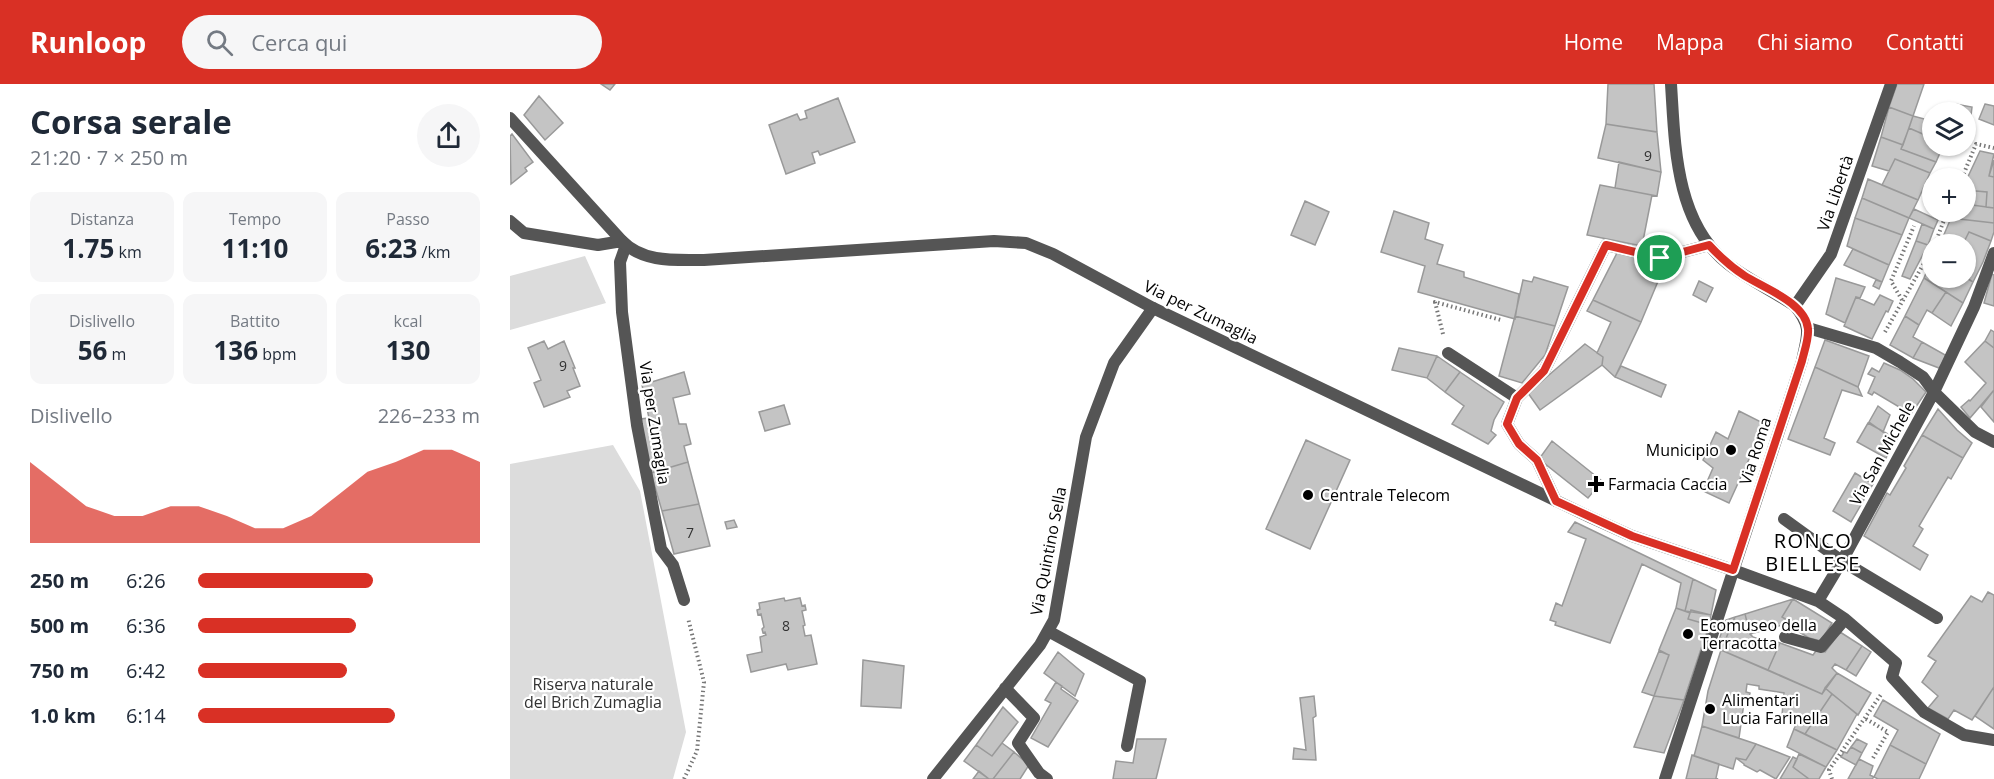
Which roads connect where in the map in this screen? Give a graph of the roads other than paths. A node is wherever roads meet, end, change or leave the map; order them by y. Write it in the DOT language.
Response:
graph roads {
  1 [pos="1671,84"];
  2 [pos="1891,84"];
  3 [pos="510,118"];
  4 [pos="510,221"];
  5 [pos="624,243"];
  6 [pos="1709,245"];
  7 [pos="1994,253"];
  8 [pos="1795,306"];
  9 [pos="1153,308"];
  10 [pos="1808,328"];
  11 [pos="1448,353"];
  12 [pos="1934,392"];
  13 [pos="1517,398"];
  14 [pos="1994,442"];
  15 [pos="1556,501"];
  16 [pos="1784,519"];
  17 [pos="1842,561"];
  18 [pos="1733,570"];
  19 [pos="684,600"];
  20 [pos="1818,601"];
  21 [pos="1937,618"];
  22 [pos="1845,620"];
  23 [pos="1048,631"];
  24 [pos="1785,637"];
  25 [pos="1005,688"];
  26 [pos="1994,740"];
  27 [pos="1127,746"];
  28 [pos="933,779"];
  29 [pos="1047,779"];
  30 [pos="1665,779"];
  1 -- 6 [label="street"];
  2 -- 8 [label="street, Via Libertà"];
  3 -- 5 [label="street, Via per Zumaglia"];
  4 -- 5 [label="street"];
  5 -- 9 [label="street, Via per Zumaglia"];
  5 -- 19 [label="street, Via per Zumaglia"];
  6 -- 8 [label="street"];
  6 -- 13 [label="street"];
  7 -- 12 [label="street, Via San Michele"];
  8 -- 10 [label="street"];
  9 -- 15 [label="street, Via per Zumaglia"];
  9 -- 23 [label="street, Via Quintino Sella"];
  10 -- 12 [label="street"];
  10 -- 18 [label="street, Via Roma"];
  11 -- 13 [label="street"];
  12 -- 14 [label="street"];
  12 -- 17 [label="street, Via San Michele"];
  13 -- 15 [label="street"];
  15 -- 18 [label="street, Via per Zumaglia"];
  16 -- 17 [label="street"];
  17 -- 20 [label="street, Via San Michele"];
  17 -- 21 [label="street"];
  18 -- 20 [label="street, Via per Zumaglia"];
  18 -- 30 [label="street, Via Roma"];
  20 -- 22 [label="street, Via per Zumaglia"];
  22 -- 24 [label="street"];
  22 -- 26 [label="street, Via per Zumaglia"];
  23 -- 25 [label="street, Via Quintino Sella"];
  23 -- 27 [label="street"];
  25 -- 28 [label="street, Via Quintino Sella"];
  25 -- 29 [label="street"];
}
